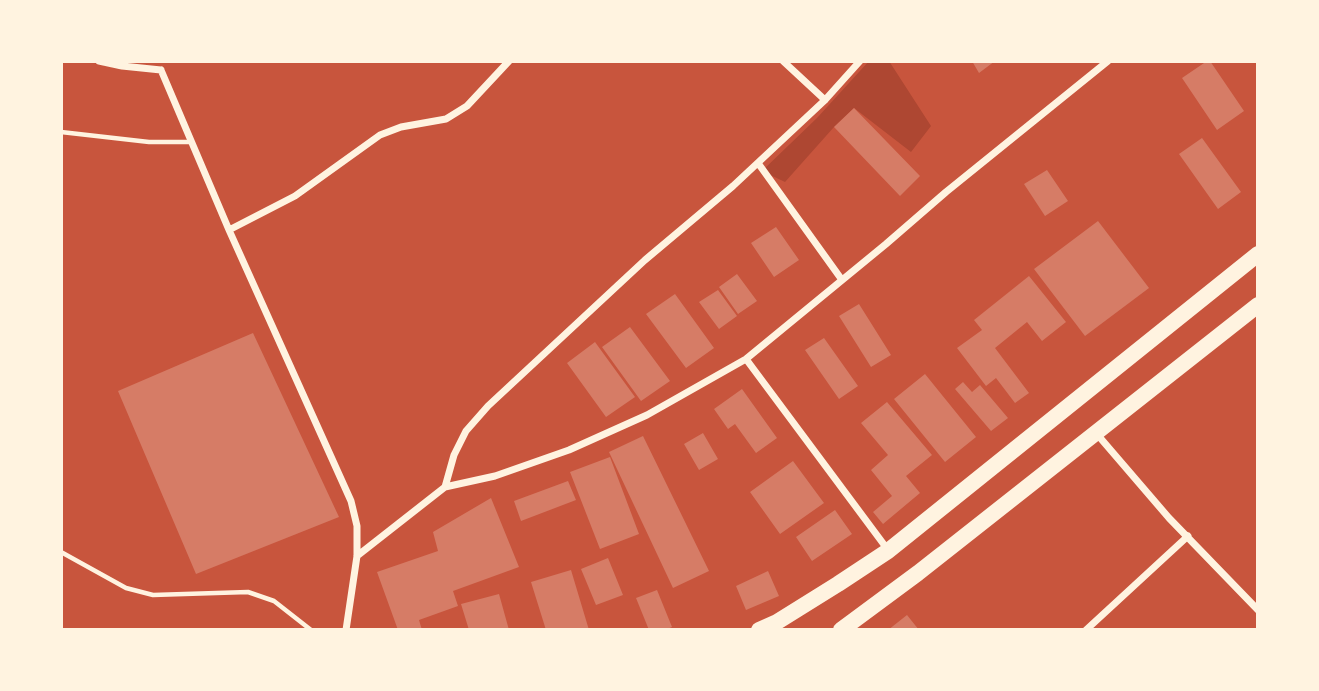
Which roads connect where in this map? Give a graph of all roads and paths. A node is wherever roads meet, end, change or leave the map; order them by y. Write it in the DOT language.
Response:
graph roads {
  1 [pos="99,61"];
  2 [pos="167,61"];
  3 [pos="509,61"];
  4 [pos="783,61"];
  5 [pos="860,61"];
  6 [pos="1108,61"];
  7 [pos="161,70"];
  8 [pos="825,100"];
  9 [pos="61,132"];
  10 [pos="192,142"];
  11 [pos="758,163"];
  12 [pos="229,230"];
  13 [pos="1258,254"];
  14 [pos="842,281"];
  15 [pos="1258,305"];
  16 [pos="746,359"];
  17 [pos="1096,432"];
  18 [pos="445,487"];
  19 [pos="1188,537"];
  20 [pos="888,551"];
  21 [pos="61,552"];
  22 [pos="357,556"];
  23 [pos="1258,610"];
  24 [pos="311,630"];
  25 [pos="346,630"];
  26 [pos="759,630"];
  27 [pos="841,630"];
  28 [pos="1086,630"];
  1 -- 7 [label="street"];
  2 -- 7 [label="street"];
  3 -- 12 [label="street"];
  4 -- 8 [label="street"];
  5 -- 8 [label="street"];
  6 -- 14 [label="street"];
  7 -- 10 [label="street"];
  8 -- 11 [label="street"];
  9 -- 10 [label="lane"];
  10 -- 12 [label="street"];
  11 -- 14 [label="street"];
  11 -- 18 [label="street"];
  12 -- 22 [label="street"];
  13 -- 20 [label="highway"];
  14 -- 16 [label="street"];
  15 -- 17 [label="highway"];
  16 -- 18 [label="street"];
  16 -- 20 [label="street"];
  17 -- 19 [label="street"];
  17 -- 27 [label="highway"];
  18 -- 22 [label="street"];
  19 -- 23 [label="street"];
  19 -- 28 [label="street"];
  20 -- 26 [label="highway"];
  21 -- 24 [label="lane"];
  22 -- 25 [label="street"];
}
